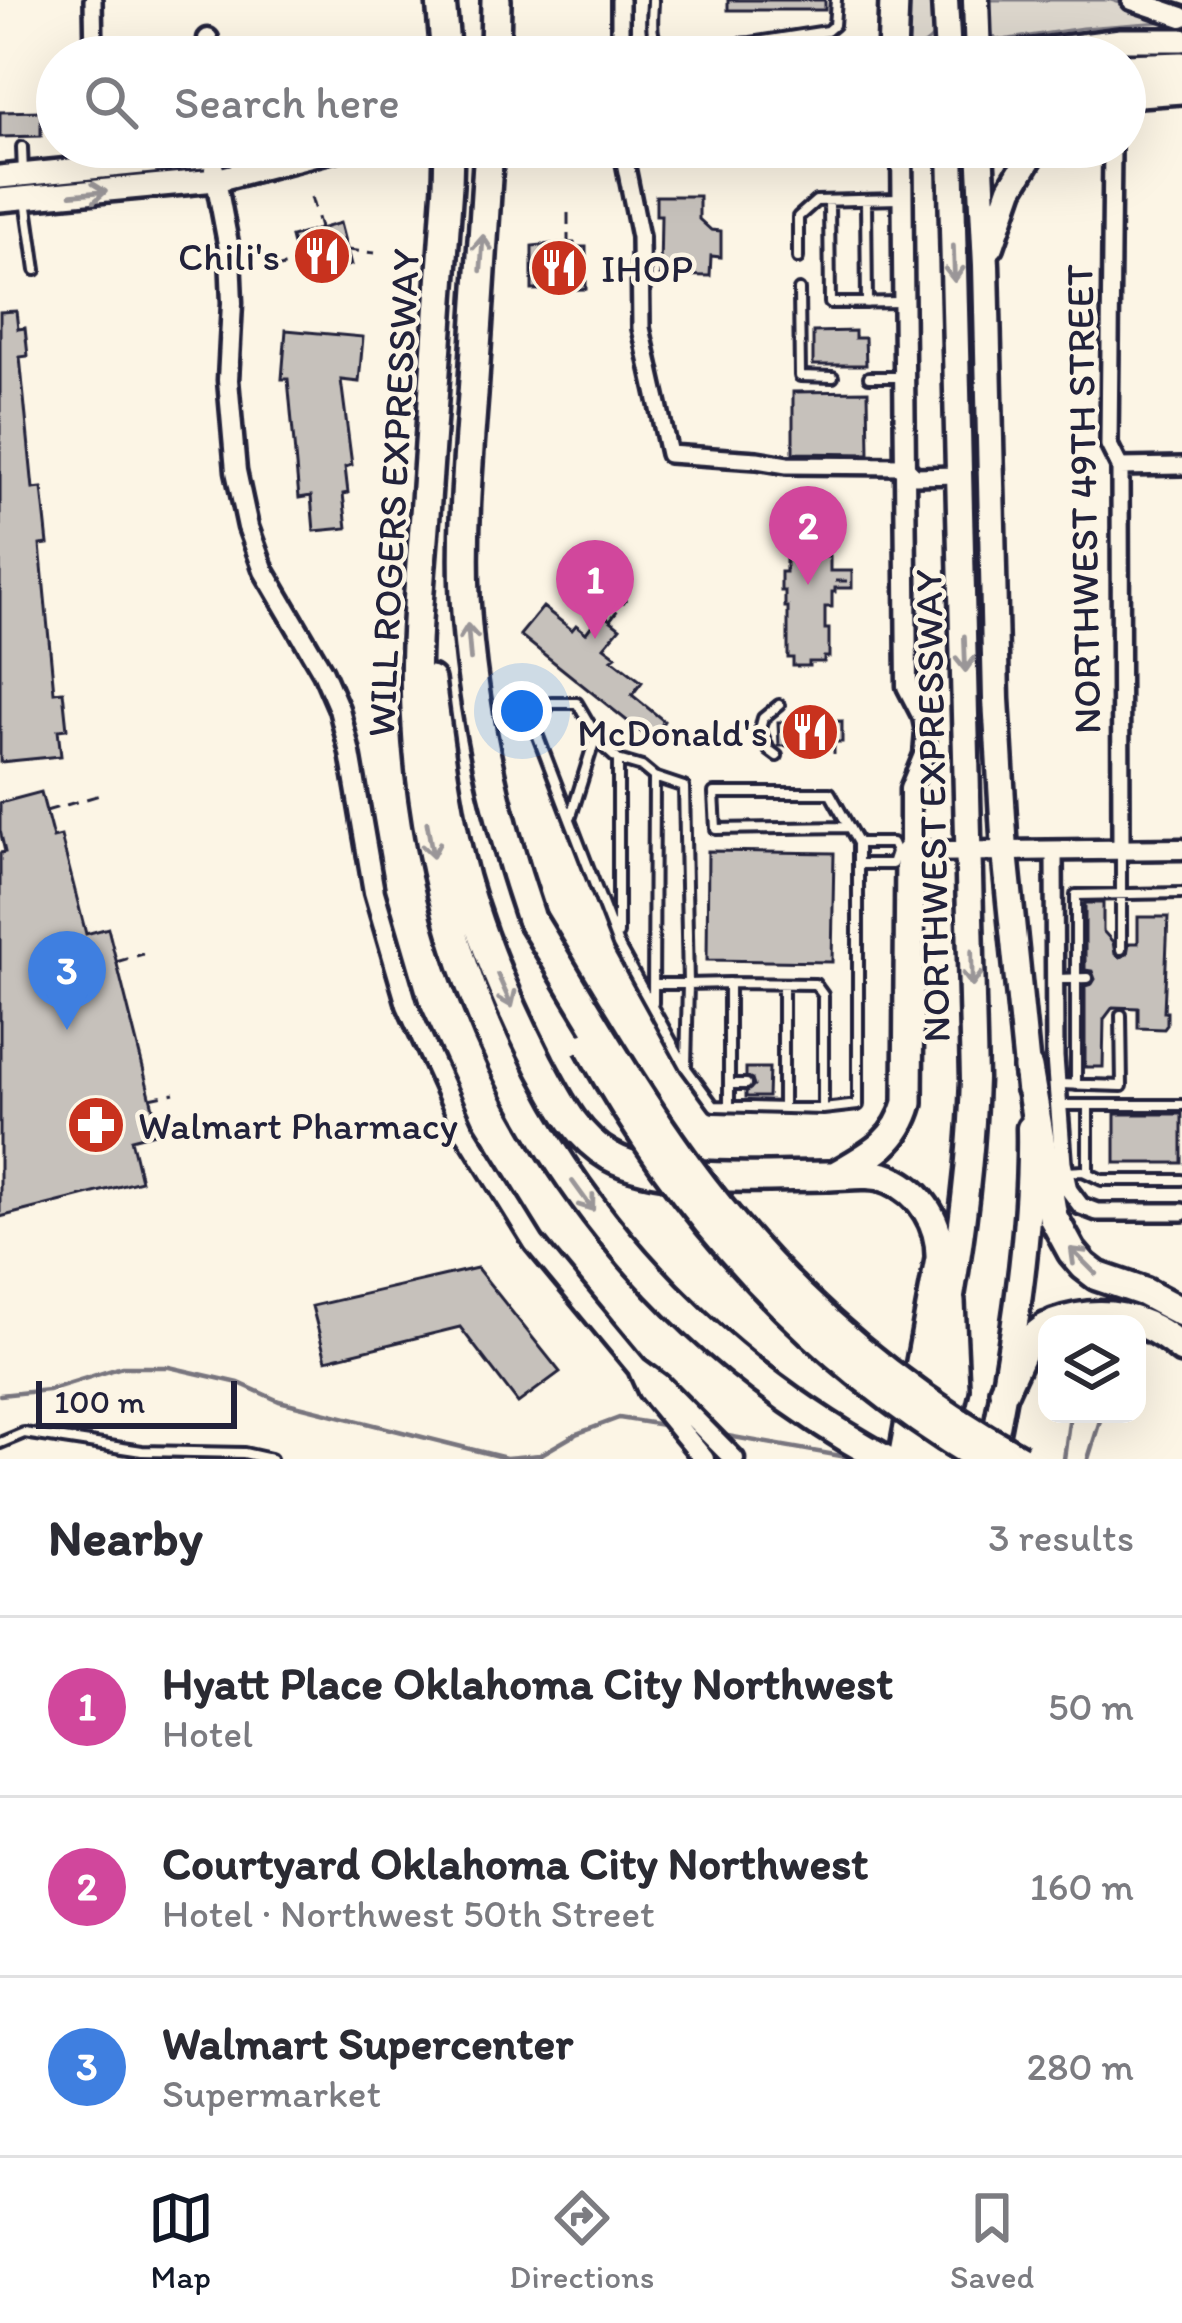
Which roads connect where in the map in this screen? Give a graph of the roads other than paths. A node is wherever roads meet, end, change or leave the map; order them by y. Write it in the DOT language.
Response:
graph roads {
  1 [pos="94,0"];
  2 [pos="441,0"];
  3 [pos="496,0"];
  4 [pos="620,0"];
  5 [pos="653,0"];
  6 [pos="836,0"];
  7 [pos="894,0"];
  8 [pos="945,0"];
  9 [pos="976,0"];
  10 [pos="1132,0"];
  11 [pos="1182,17"];
  12 [pos="94,36"];
  13 [pos="444,36"];
  14 [pos="495,36"];
  15 [pos="620,36"];
  16 [pos="654,36"];
  17 [pos="798,36"];
  18 [pos="893,36"];
  19 [pos="946,36"];
  20 [pos="980,36"];
  21 [pos="1146,40"];
  22 [pos="1182,40"];
  23 [pos="1182,64"];
  24 [pos="1146,65"];
  25 [pos="1182,77"];
  26 [pos="1146,79"];
  27 [pos="1182,95"];
  28 [pos="1146,98"];
  29 [pos="22,148"];
  30 [pos="48,168"];
  31 [pos="179,168"];
  32 [pos="214,168"];
  33 [pos="448,168"];
  34 [pos="489,168"];
  35 [pos="626,168"];
  36 [pos="902,168"];
  37 [pos="952,168"];
  38 [pos="981,168"];
  39 [pos="1023,168"];
  40 [pos="1112,168"];
  41 [pos="11,176"];
  42 [pos="26,199"];
  43 [pos="903,199"];
  44 [pos="0,200"];
  45 [pos="866,200"];
  46 [pos="829,201"];
  47 [pos="798,258"];
  48 [pos="986,266"];
  49 [pos="36,270"];
  50 [pos="799,290"];
  51 [pos="903,302"];
  52 [pos="867,303"];
  53 [pos="833,377"];
  54 [pos="869,377"];
  55 [pos="903,377"];
  56 [pos="905,466"];
  57 [pos="1182,466"];
  58 [pos="1120,467"];
  59 [pos="959,475"];
  60 [pos="419,598"];
  61 [pos="779,705"];
  62 [pos="594,732"];
  63 [pos="778,756"];
  64 [pos="618,760"];
  65 [pos="654,777"];
  66 [pos="570,817"];
  67 [pos="848,827"];
  68 [pos="858,843"];
  69 [pos="1121,849"];
  70 [pos="1182,849"];
  71 [pos="1054,851"];
  72 [pos="903,852"];
  73 [pos="970,852"];
  74 [pos="1005,852"];
  75 [pos="858,864"];
  76 [pos="1182,893"];
  77 [pos="1120,895"];
  78 [pos="531,920"];
  79 [pos="1103,922"];
  80 [pos="1120,922"];
  81 [pos="1104,938"];
  82 [pos="618,945"];
  83 [pos="1087,958"];
  84 [pos="1076,959"];
  85 [pos="1055,979"];
  86 [pos="729,983"];
  87 [pos="653,984"];
  88 [pos="688,984"];
  89 [pos="783,984"];
  90 [pos="1081,984"];
  91 [pos="653,1005"];
  92 [pos="1076,1006"];
  93 [pos="1087,1006"];
  94 [pos="1109,1022"];
  95 [pos="1076,1040"];
  96 [pos="1088,1040"];
  97 [pos="1105,1040"];
  98 [pos="1121,1040"];
  99 [pos="1104,1060"];
  100 [pos="1121,1060"];
  101 [pos="686,1068"];
  102 [pos="1028,1068"];
  103 [pos="768,1083"];
  104 [pos="783,1083"];
  105 [pos="729,1084"];
  106 [pos="746,1084"];
  107 [pos="1058,1084"];
  108 [pos="1076,1084"];
  109 [pos="1059,1105"];
  110 [pos="1088,1105"];
  111 [pos="1182,1105"];
  112 [pos="729,1106"];
  113 [pos="784,1108"];
  114 [pos="823,1109"];
  115 [pos="1065,1172"];
  116 [pos="1088,1174"];
  117 [pos="834,1176"];
  118 [pos="1182,1180"];
  119 [pos="1182,1212"];
  120 [pos="950,1301"];
  121 [pos="1182,1312"];
  122 [pos="1146,1325"];
  123 [pos="1038,1334"];
  124 [pos="1182,1349"];
  125 [pos="637,1367"];
  126 [pos="936,1386"];
  127 [pos="1004,1390"];
  128 [pos="0,1443"];
  129 [pos="700,1453"];
  130 [pos="730,1458"];
  131 [pos="272,1459"];
  132 [pos="884,1459"];
  133 [pos="903,1459"];
  134 [pos="920,1459"];
  135 [pos="938,1459"];
  136 [pos="986,1459"];
  137 [pos="1020,1459"];
  1 -- 12 [label="street"];
  2 -- 13 [label="highway"];
  3 -- 14 [label="highway"];
  4 -- 15 [label="street"];
  5 -- 16 [label="lane"];
  6 -- 17 [label="lane"];
  7 -- 18 [label="highway"];
  8 -- 19 [label="highway"];
  9 -- 20 [label="highway"];
  10 -- 11 [label="street"];
  21 -- 22 [label="main road"];
  23 -- 24 [label="main road"];
  25 -- 26 [label="highway"];
  27 -- 28 [label="street"];
  29 -- 41 [label="lane"];
  30 -- 41 [label="main road"];
  42 -- 31 [label="main road, one-way"];
  32 -- 125 [label="street"];
  33 -- 60 [label="highway, WILL ROGERS EXPRESSWAY"];
  78 -- 34 [label="highway, WILL ROGERS EXPRESSWAY, one-way"];
  35 -- 56 [label="street"];
  36 -- 43 [label="street"];
  37 -- 59 [label="highway, NORTHWEST EXPRESSWAY, one-way"];
  38 -- 48 [label="highway, NORTHWEST EXPRESSWAY"];
  39 -- 48 [label="highway"];
  40 -- 58 [label="street, NORTHWEST 49TH STREET"];
  41 -- 42 [label="main road"];
  42 -- 44 [label="main road"];
  42 -- 49 [label="lane"];
  43 -- 45 [label="lane"];
  43 -- 51 [label="street"];
  45 -- 46 [label="lane"];
  45 -- 52 [label="lane"];
  46 -- 47 [label="lane"];
  46 -- 52 [label="lane"];
  48 -- 74 [label="highway, NORTHWEST EXPRESSWAY"];
  50 -- 53 [label="lane"];
  51 -- 52 [label="lane"];
  51 -- 55 [label="street"];
  54 -- 55 [label="lane"];
  55 -- 56 [label="street"];
  56 -- 59 [label="street"];
  56 -- 72 [label="street"];
  57 -- 58 [label="street"];
  58 -- 69 [label="street, NORTHWEST 49TH STREET"];
  59 -- 73 [label="highway, NORTHWEST EXPRESSWAY, one-way"];
  60 -- 117 [label="highway, one-way"];
  60 -- 132 [label="highway, WILL ROGERS EXPRESSWAY, one-way"];
  61 -- 63 [label="lane"];
  62 -- 66 [label="lane"];
  64 -- 65 [label="lane"];
  64 -- 66 [label="lane"];
  64 -- 82 [label="lane"];
  65 -- 87 [label="lane"];
  65 -- 88 [label="lane"];
  66 -- 82 [label="lane"];
  67 -- 67 [label="lane"];
  67 -- 68 [label="lane"];
  68 -- 72 [label="lane"];
  68 -- 75 [label="lane"];
  69 -- 70 [label="street"];
  69 -- 71 [label="street"];
  69 -- 77 [label="lane"];
  71 -- 74 [label="street"];
  71 -- 85 [label="street"];
  72 -- 73 [label="street"];
  72 -- 75 [label="lane"];
  72 -- 117 [label="highway"];
  73 -- 74 [label="street"];
  73 -- 120 [label="highway, NORTHWEST EXPRESSWAY, one-way"];
  74 -- 102 [label="highway, NORTHWEST EXPRESSWAY"];
  75 -- 114 [label="lane"];
  76 -- 77 [label="lane"];
  77 -- 80 [label="lane"];
  77 -- 84 [label="lane"];
  78 -- 136 [label="highway, WILL ROGERS EXPRESSWAY, bridge"];
  78 -- 137 [label="highway, bridge"];
  79 -- 80 [label="lane"];
  80 -- 81 [label="lane"];
  82 -- 91 [label="lane"];
  83 -- 84 [label="lane"];
  84 -- 90 [label="lane"];
  85 -- 90 [label="lane"];
  85 -- 107 [label="street"];
  86 -- 88 [label="lane"];
  86 -- 89 [label="lane"];
  86 -- 105 [label="lane"];
  87 -- 88 [label="lane"];
  87 -- 91 [label="lane"];
  88 -- 101 [label="lane"];
  89 -- 104 [label="lane"];
  89 -- 114 [label="lane"];
  90 -- 92 [label="lane"];
  91 -- 101 [label="lane"];
  92 -- 93 [label="lane"];
  92 -- 95 [label="lane"];
  94 -- 98 [label="lane"];
  95 -- 96 [label="lane"];
  95 -- 108 [label="lane"];
  97 -- 98 [label="lane"];
  98 -- 100 [label="lane"];
  99 -- 100 [label="lane"];
  100 -- 108 [label="lane"];
  101 -- 112 [label="lane"];
  121 -- 102 [label="highway, one-way"];
  102 -- 127 [label="highway, NORTHWEST EXPRESSWAY"];
  103 -- 104 [label="lane"];
  104 -- 113 [label="lane"];
  105 -- 106 [label="lane"];
  105 -- 112 [label="lane"];
  107 -- 108 [label="lane"];
  107 -- 109 [label="street"];
  109 -- 110 [label="lane"];
  109 -- 115 [label="street"];
  110 -- 111 [label="lane"];
  110 -- 116 [label="lane"];
  112 -- 113 [label="lane"];
  113 -- 114 [label="lane"];
  115 -- 116 [label="lane"];
  115 -- 119 [label="street"];
  116 -- 118 [label="lane"];
  117 -- 126 [label="highway"];
  120 -- 126 [label="highway"];
  122 -- 124 [label="highway"];
  123 -- 127 [label="highway"];
  125 -- 129 [label="street"];
  125 -- 130 [label="street"];
  126 -- 133 [label="highway, bridge"];
  126 -- 134 [label="highway, bridge"];
  126 -- 135 [label="highway, bridge"];
  127 -- 136 [label="highway, NORTHWEST EXPRESSWAY, bridge"];
  128 -- 131 [label="lane"];
}
